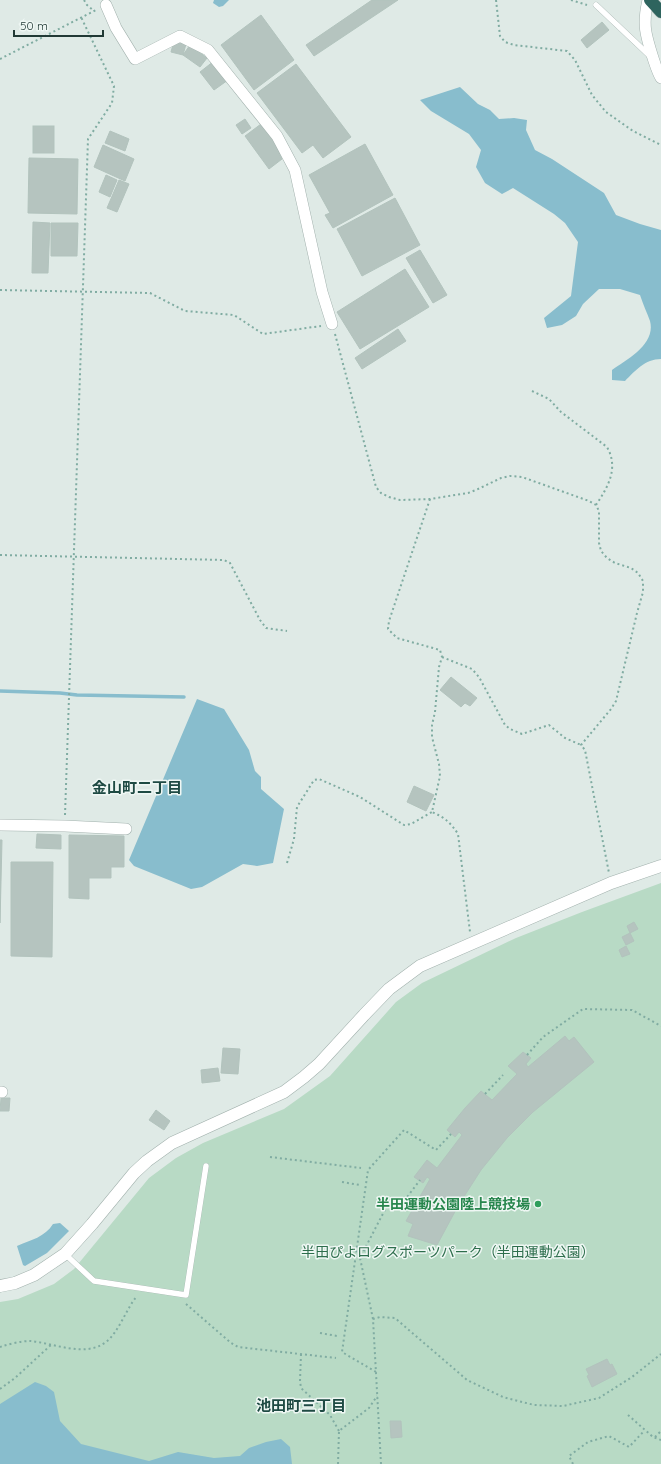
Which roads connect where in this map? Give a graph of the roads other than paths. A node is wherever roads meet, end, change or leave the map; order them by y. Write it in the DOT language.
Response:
graph roads {
  1 [pos="649,0"];
  2 [pos="106,2"];
  3 [pos="598,6"];
  4 [pos="661,12"];
  5 [pos="654,59"];
  6 [pos="661,78"];
  7 [pos="332,324"];
  8 [pos="0,825"];
  9 [pos="126,829"];
  10 [pos="661,866"];
  11 [pos="206,1166"];
  12 [pos="65,1254"];
  13 [pos="0,1286"];
  1 -- 4 [label="highway"];
  1 -- 5 [label="street"];
  2 -- 7 [label="street"];
  3 -- 5 [label="lane"];
  5 -- 6 [label="street"];
  8 -- 9 [label="street"];
  10 -- 12 [label="street"];
  11 -- 12 [label="lane"];
  12 -- 13 [label="street"];
}
